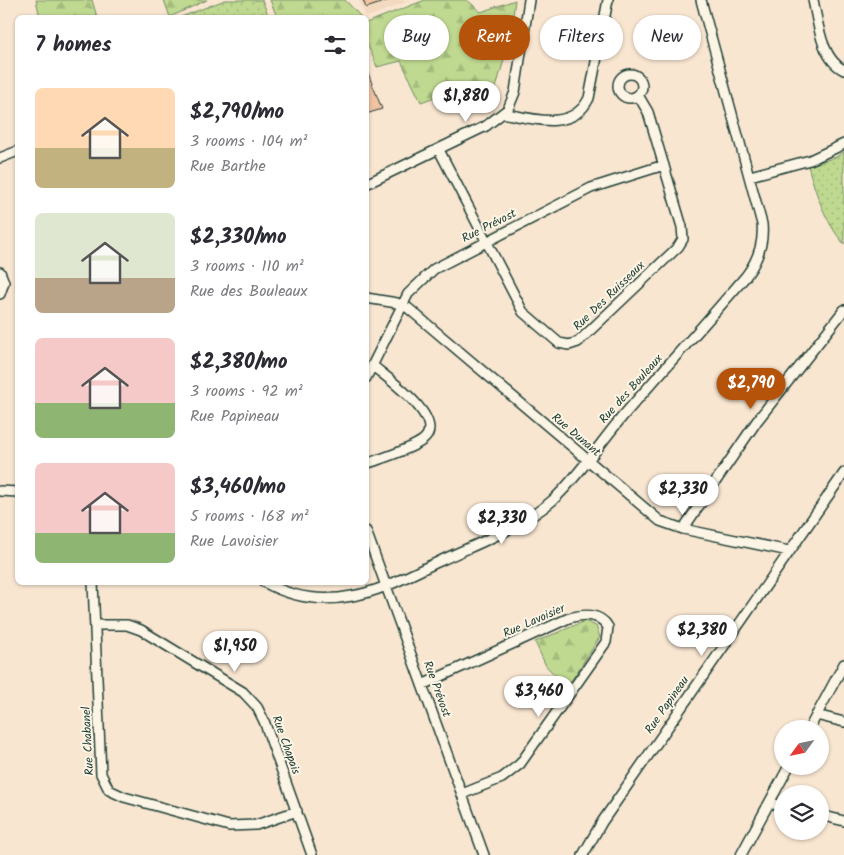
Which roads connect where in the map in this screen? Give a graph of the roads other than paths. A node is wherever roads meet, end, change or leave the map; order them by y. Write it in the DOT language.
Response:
graph roads {
  1 [pos="528,0"];
  2 [pos="608,0"];
  3 [pos="701,0"];
  4 [pos="812,0"];
  5 [pos="844,70"];
  6 [pos="638,95"];
  7 [pos="503,114"];
  8 [pos="844,144"];
  9 [pos="439,150"];
  10 [pos="15,152"];
  11 [pos="0,158"];
  12 [pos="664,165"];
  13 [pos="750,176"];
  14 [pos="369,183"];
  15 [pos="487,242"];
  16 [pos="0,272"];
  17 [pos="0,294"];
  18 [pos="369,299"];
  19 [pos="403,305"];
  20 [pos="844,310"];
  21 [pos="373,366"];
  22 [pos="369,373"];
  23 [pos="586,460"];
  24 [pos="369,463"];
  25 [pos="844,473"];
  26 [pos="0,491"];
  27 [pos="15,492"];
  28 [pos="683,529"];
  29 [pos="369,539"];
  30 [pos="789,551"];
  31 [pos="93,585"];
  32 [pos="271,585"];
  33 [pos="386,586"];
  34 [pos="94,625"];
  35 [pos="844,664"];
  36 [pos="422,685"];
  37 [pos="816,715"];
  38 [pos="814,720"];
  39 [pos="844,722"];
  40 [pos="784,775"];
  41 [pos="462,794"];
  42 [pos="769,803"];
  43 [pos="774,804"];
  44 [pos="297,811"];
  45 [pos="829,817"];
  46 [pos="844,821"];
  47 [pos="312,855"];
  48 [pos="484,855"];
  49 [pos="582,855"];
  50 [pos="741,855"];
  1 -- 7 [label="street"];
  2 -- 7 [label="street"];
  3 -- 13 [label="street, Rue des Bouleaux"];
  4 -- 5 [label="street"];
  6 -- 12 [label="street, Rue Des Ruisseaux"];
  7 -- 9 [label="street"];
  8 -- 13 [label="street"];
  9 -- 14 [label="street"];
  9 -- 15 [label="street, Rue Des Ruisseaux"];
  10 -- 11 [label="street"];
  12 -- 15 [label="street, Rue Prévost"];
  12 -- 15 [label="street, Rue Des Ruisseaux"];
  13 -- 23 [label="street, Rue des Bouleaux"];
  15 -- 19 [label="street, Rue Prévost"];
  16 -- 17 [label="street"];
  18 -- 19 [label="street, Rue Dunant"];
  19 -- 21 [label="street, Rue Prévost"];
  19 -- 23 [label="street, Rue Dunant"];
  20 -- 28 [label="street"];
  21 -- 22 [label="street, Rue Prévost"];
  21 -- 24 [label="street"];
  23 -- 28 [label="street, Rue Dunant"];
  23 -- 33 [label="street, Rue des Bouleaux"];
  25 -- 30 [label="street, Rue Papineau"];
  26 -- 27 [label="street"];
  28 -- 30 [label="street, Rue Dunant"];
  29 -- 33 [label="street, Rue Prévost"];
  30 -- 49 [label="street, Rue Papineau"];
  31 -- 34 [label="street, Rue Chabanel"];
  32 -- 33 [label="street, Rue des Bouleaux"];
  33 -- 36 [label="street, Rue Prévost"];
  34 -- 44 [label="street, Rue Chapais"];
  34 -- 44 [label="street, Rue Chabanel"];
  35 -- 37 [label="street"];
  36 -- 41 [label="street, Rue Prévost"];
  36 -- 41 [label="street, Rue Lavoisier"];
  37 -- 38 [label="street"];
  37 -- 39 [label="street"];
  40 -- 42 [label="street"];
  41 -- 48 [label="street, Rue Prévost"];
  42 -- 43 [label="street"];
  42 -- 50 [label="street"];
  44 -- 47 [label="street, Rue Chapais"];
  45 -- 46 [label="street"];
}
